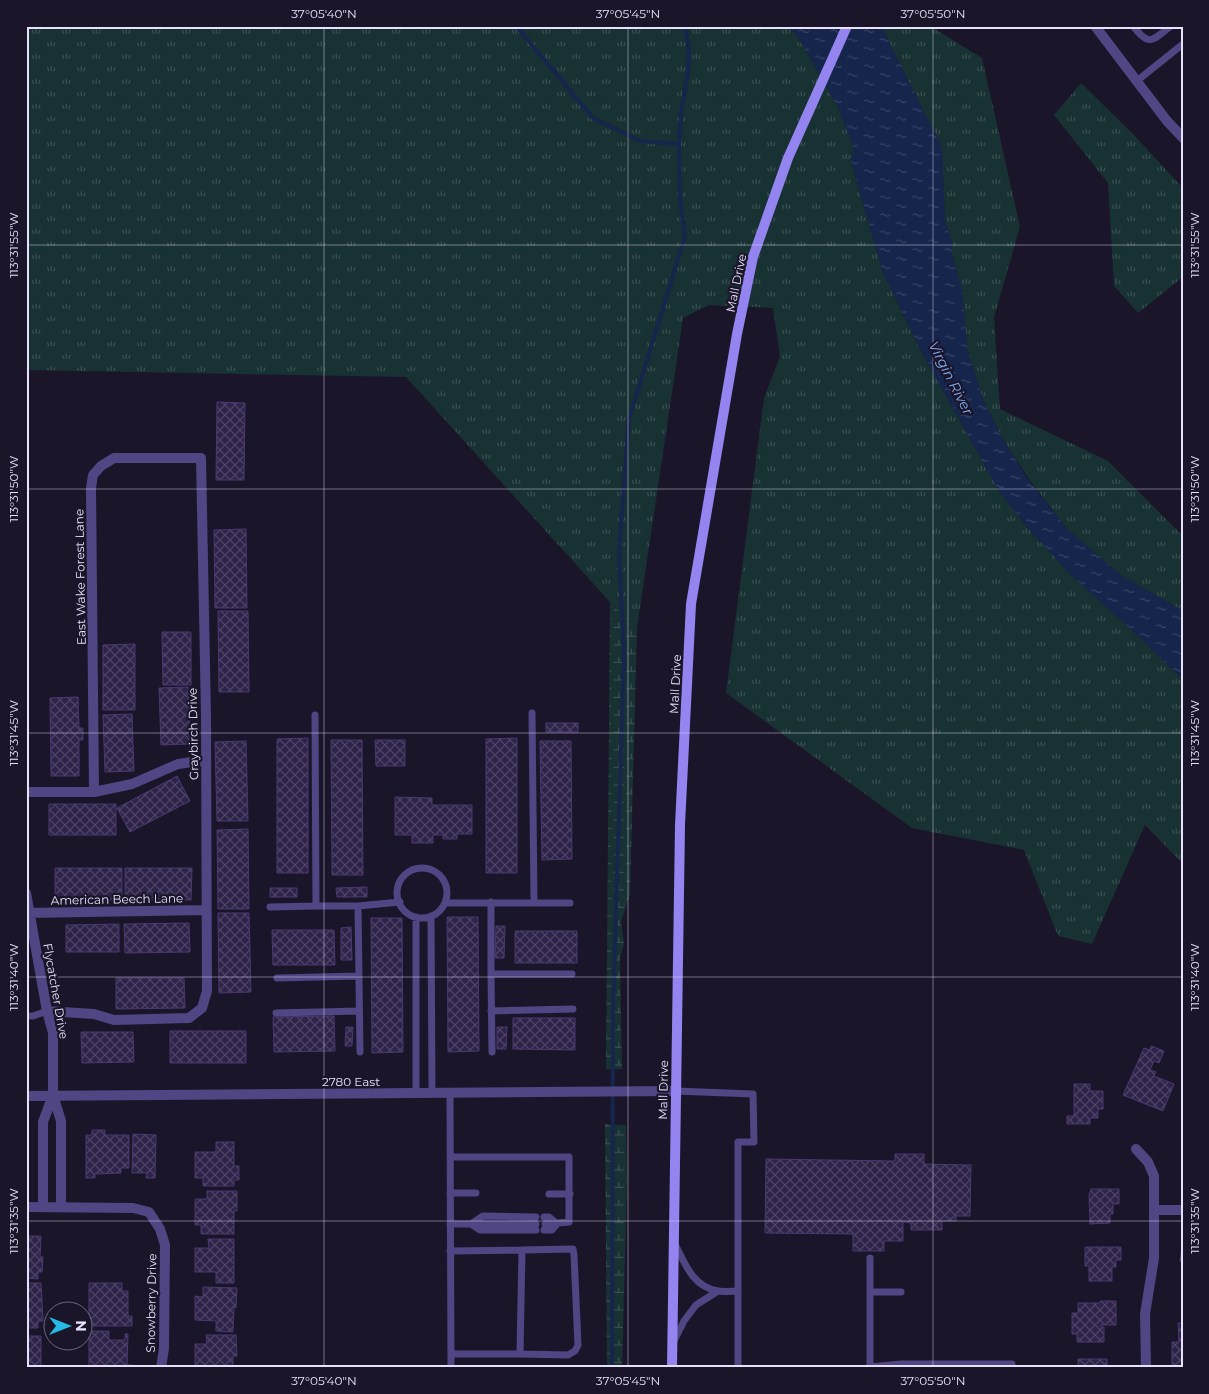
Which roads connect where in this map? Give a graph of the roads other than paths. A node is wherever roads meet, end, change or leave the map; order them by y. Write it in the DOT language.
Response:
graph roads {
  1 [pos="847,26"];
  2 [pos="1095,26"];
  3 [pos="1134,26"];
  4 [pos="1171,26"];
  5 [pos="1183,44"];
  6 [pos="1138,80"];
  7 [pos="1183,138"];
  8 [pos="201,458"];
  9 [pos="532,713"];
  10 [pos="315,715"];
  11 [pos="206,760"];
  12 [pos="26,792"];
  13 [pos="94,792"];
  14 [pos="26,893"];
  15 [pos="400,902"];
  16 [pos="491,902"];
  17 [pos="534,902"];
  18 [pos="445,903"];
  19 [pos="570,903"];
  20 [pos="316,906"];
  21 [pos="358,906"];
  22 [pos="270,907"];
  23 [pos="206,910"];
  24 [pos="28,912"];
  25 [pos="416,916"];
  26 [pos="431,916"];
  27 [pos="491,974"];
  28 [pos="572,974"];
  29 [pos="359,976"];
  30 [pos="277,978"];
  31 [pos="573,1009"];
  32 [pos="47,1011"];
  33 [pos="359,1011"];
  34 [pos="491,1011"];
  35 [pos="276,1013"];
  36 [pos="26,1016"];
  37 [pos="360,1052"];
  38 [pos="492,1052"];
  39 [pos="675,1091"];
  40 [pos="416,1093"];
  41 [pos="432,1093"];
  42 [pos="450,1093"];
  43 [pos="54,1095"];
  44 [pos="26,1096"];
  45 [pos="1136,1149"];
  46 [pos="450,1157"];
  47 [pos="450,1193"];
  48 [pos="476,1193"];
  49 [pos="549,1194"];
  50 [pos="570,1194"];
  51 [pos="26,1207"];
  52 [pos="43,1207"];
  53 [pos="61,1207"];
  54 [pos="1154,1210"];
  55 [pos="1183,1210"];
  56 [pos="450,1224"];
  57 [pos="471,1224"];
  58 [pos="540,1224"];
  59 [pos="673,1241"];
  60 [pos="522,1250"];
  61 [pos="450,1251"];
  62 [pos="870,1258"];
  63 [pos="718,1291"];
  64 [pos="738,1291"];
  65 [pos="870,1292"];
  66 [pos="901,1292"];
  67 [pos="672,1346"];
  68 [pos="451,1354"];
  69 [pos="520,1354"];
  70 [pos="1012,1364"];
  71 [pos="161,1368"];
  72 [pos="451,1368"];
  73 [pos="672,1368"];
  74 [pos="738,1368"];
  75 [pos="870,1368"];
  76 [pos="1146,1368"];
  1 -- 39 [label="main road, Mall Drive"];
  2 -- 6 [label="street"];
  3 -- 4 [label="lane"];
  5 -- 6 [label="lane"];
  6 -- 7 [label="street"];
  8 -- 11 [label="street, Graybirch Drive"];
  8 -- 13 [label="street, East Wake Forest Lane"];
  9 -- 17 [label="lane"];
  10 -- 20 [label="lane"];
  11 -- 13 [label="street"];
  11 -- 23 [label="street, Graybirch Drive"];
  12 -- 13 [label="street"];
  14 -- 24 [label="street, Flycatcher Drive"];
  15 -- 18 [label="lane"];
  15 -- 21 [label="lane"];
  15 -- 25 [label="lane"];
  16 -- 17 [label="lane"];
  16 -- 18 [label="lane"];
  16 -- 27 [label="lane"];
  17 -- 19 [label="lane"];
  18 -- 26 [label="lane"];
  20 -- 21 [label="lane"];
  20 -- 22 [label="lane"];
  21 -- 29 [label="lane"];
  23 -- 24 [label="street, American Beech Lane"];
  23 -- 32 [label="street, Graybirch Drive"];
  24 -- 32 [label="street, Flycatcher Drive"];
  25 -- 26 [label="lane"];
  25 -- 40 [label="lane"];
  26 -- 41 [label="lane"];
  27 -- 28 [label="lane"];
  27 -- 34 [label="lane"];
  29 -- 30 [label="lane"];
  29 -- 33 [label="lane"];
  31 -- 34 [label="lane"];
  32 -- 36 [label="lane"];
  32 -- 43 [label="street, Flycatcher Drive"];
  33 -- 35 [label="lane"];
  33 -- 37 [label="lane"];
  34 -- 38 [label="lane"];
  39 -- 42 [label="street, 2780 East"];
  39 -- 59 [label="main road, Mall Drive"];
  39 -- 64 [label="lane"];
  40 -- 41 [label="street, 2780 East"];
  40 -- 43 [label="street, 2780 East"];
  41 -- 42 [label="street, 2780 East"];
  42 -- 46 [label="lane"];
  43 -- 44 [label="street, 2780 East"];
  43 -- 52 [label="street, Flycatcher Drive"];
  43 -- 53 [label="street, Flycatcher Drive"];
  45 -- 54 [label="street"];
  46 -- 47 [label="lane"];
  46 -- 50 [label="lane"];
  47 -- 48 [label="lane"];
  47 -- 56 [label="lane"];
  49 -- 50 [label="lane"];
  50 -- 58 [label="lane"];
  51 -- 52 [label="street, Snowberry Drive"];
  52 -- 53 [label="street, Snowberry Drive"];
  53 -- 71 [label="street, Snowberry Drive"];
  54 -- 55 [label="street"];
  54 -- 76 [label="street"];
  56 -- 57 [label="lane"];
  56 -- 61 [label="lane"];
  57 -- 58 [label="lane"];
  57 -- 58 [label="lane"];
  59 -- 63 [label="lane"];
  59 -- 67 [label="main road, Mall Drive"];
  60 -- 61 [label="lane"];
  60 -- 69 [label="lane"];
  60 -- 69 [label="lane"];
  61 -- 68 [label="lane"];
  62 -- 65 [label="lane"];
  63 -- 64 [label="lane"];
  63 -- 67 [label="lane"];
  64 -- 74 [label="lane"];
  65 -- 66 [label="lane"];
  65 -- 75 [label="lane"];
  67 -- 73 [label="main road, Mall Drive"];
  68 -- 69 [label="lane"];
  68 -- 72 [label="lane"];
  70 -- 75 [label="lane"];
}
